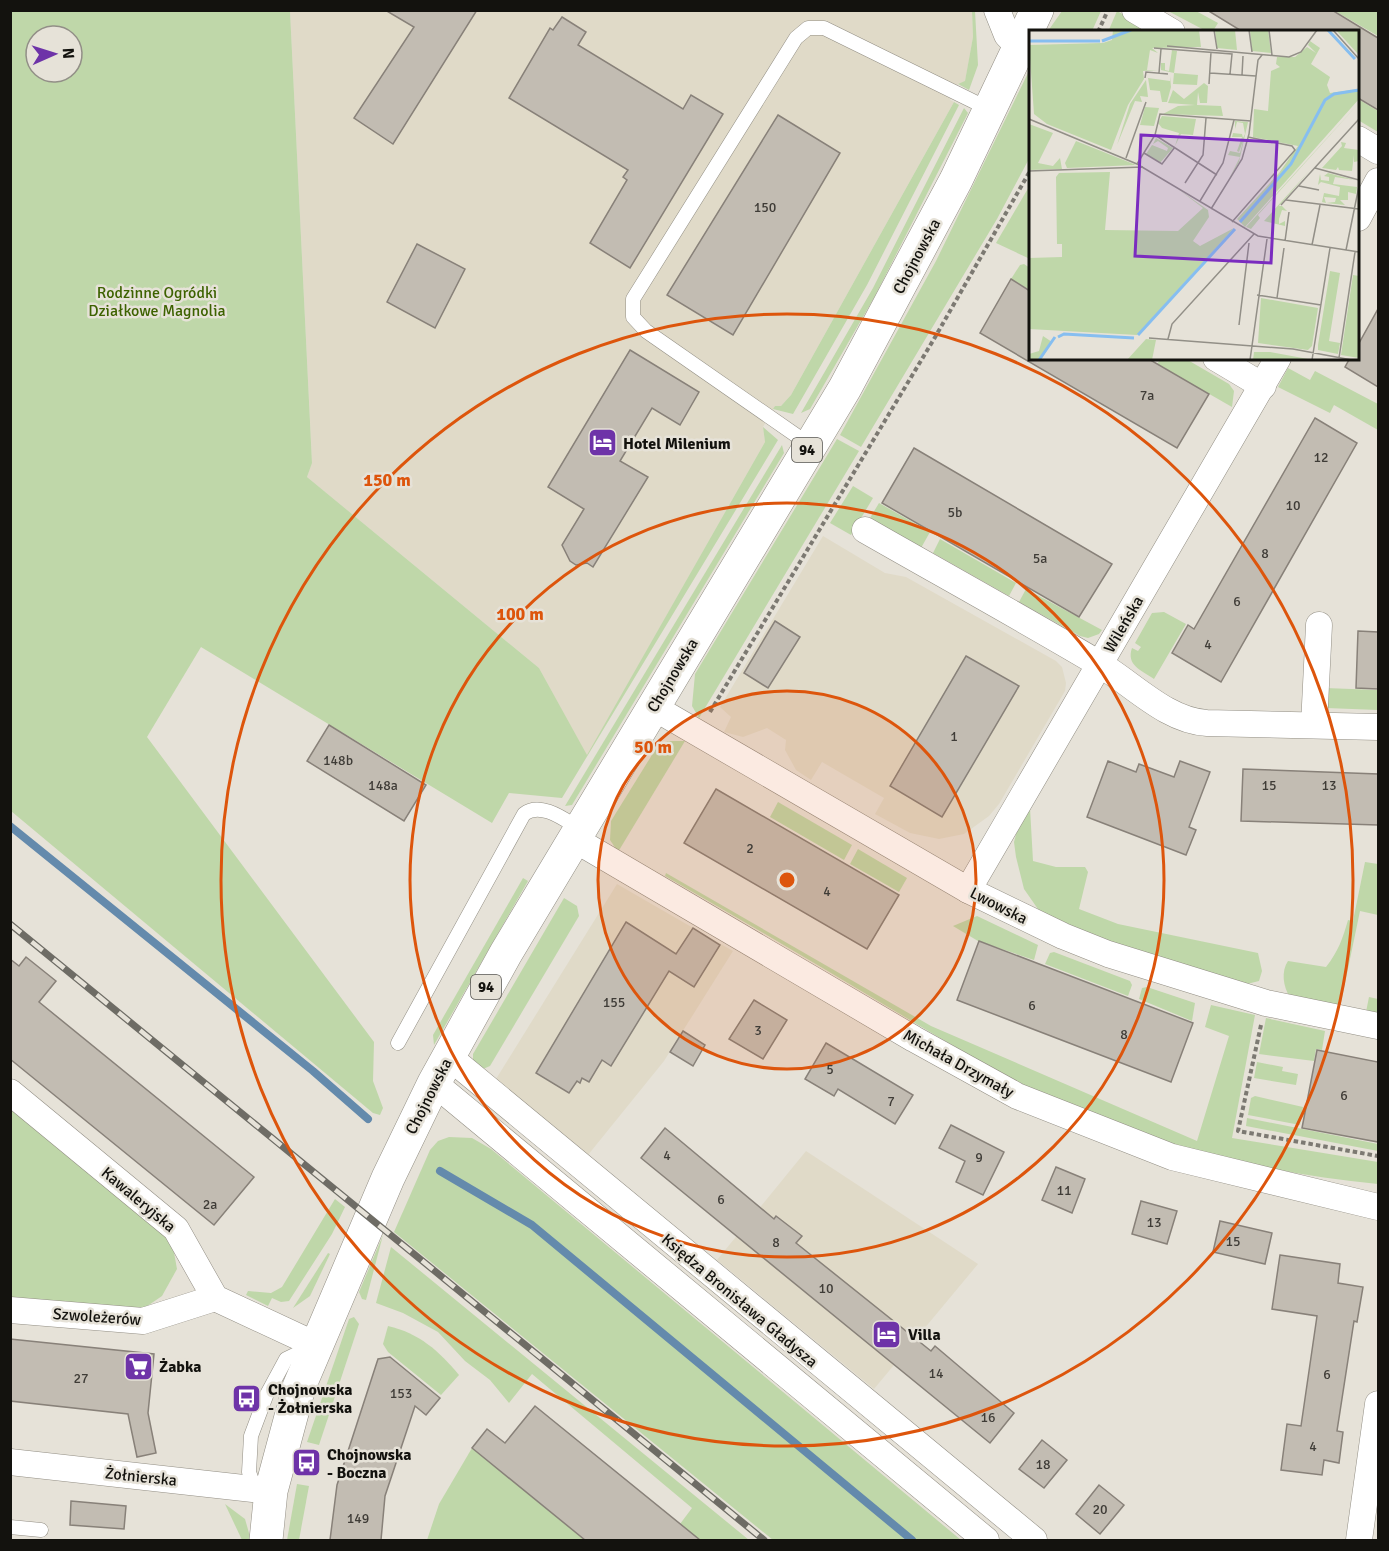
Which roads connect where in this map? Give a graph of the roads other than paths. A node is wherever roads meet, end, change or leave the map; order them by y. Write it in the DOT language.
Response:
graph roads {
  1 [pos="997,10"];
  2 [pos="1037,10"];
  3 [pos="1138,11"];
  4 [pos="1169,30"];
  5 [pos="1020,48"];
  6 [pos="991,110"];
  7 [pos="1359,140"];
  8 [pos="1378,151"];
  9 [pos="1378,181"];
  10 [pos="1359,216"];
  11 [pos="1219,360"];
  12 [pos="1277,360"];
  13 [pos="1263,386"];
  14 [pos="810,445"];
  15 [pos="866,530"];
  16 [pos="1319,625"];
  17 [pos="1099,663"];
  18 [pos="653,707"];
  19 [pos="1314,725"];
  20 [pos="1378,727"];
  21 [pos="577,834"];
  22 [pos="968,890"];
  23 [pos="1378,1026"];
  24 [pos="398,1043"];
  25 [pos="441,1070"];
  26 [pos="10,1092"];
  27 [pos="1378,1207"];
  28 [pos="215,1298"];
  29 [pos="10,1310"];
  30 [pos="316,1345"];
  31 [pos="1378,1404"];
  32 [pos="10,1462"];
  33 [pos="263,1490"];
  34 [pos="10,1527"];
  35 [pos="1378,1529"];
  36 [pos="41,1530"];
  37 [pos="266,1534"];
  38 [pos="986,1540"];
  39 [pos="1034,1540"];
  40 [pos="1359,1540"];
  41 [pos="1377,1540"];
  1 -- 5 [label="street"];
  2 -- 5 [label="main road, Chojnowska / 94"];
  3 -- 4 [label="street"];
  5 -- 6 [label="main road, Chojnowska / 94"];
  6 -- 14 [label="main road, Chojnowska / 94"];
  6 -- 14 [label="lane"];
  7 -- 8 [label="street"];
  9 -- 10 [label="street"];
  11 -- 13 [label="street"];
  12 -- 13 [label="street, Wileńska"];
  13 -- 17 [label="street, Wileńska"];
  14 -- 18 [label="main road, Chojnowska / 94"];
  15 -- 17 [label="street"];
  16 -- 19 [label="street"];
  17 -- 19 [label="street"];
  17 -- 22 [label="street, Wileńska"];
  18 -- 21 [label="main road, Chojnowska / 94"];
  18 -- 22 [label="street, Lwowska"];
  19 -- 20 [label="street"];
  21 -- 24 [label="lane"];
  21 -- 25 [label="main road, Chojnowska / 94"];
  21 -- 27 [label="street, Michała Drzymały"];
  22 -- 23 [label="street, Lwowska"];
  25 -- 30 [label="main road, Chojnowska / 94"];
  25 -- 38 [label="street, Księdza Bronisława Gładysza"];
  25 -- 39 [label="street, Księdza Bronisława Gładysza"];
  26 -- 28 [label="street, Kawaleryjska"];
  28 -- 29 [label="street, Szwoleżerów"];
  28 -- 30 [label="street"];
  30 -- 33 [label="main road, Chojnowska / 94"];
  31 -- 40 [label="street"];
  32 -- 33 [label="street, Żołnierska"];
  33 -- 37 [label="main road, Chojnowska / 94"];
  34 -- 36 [label="lane"];
  35 -- 41 [label="street"];
}
